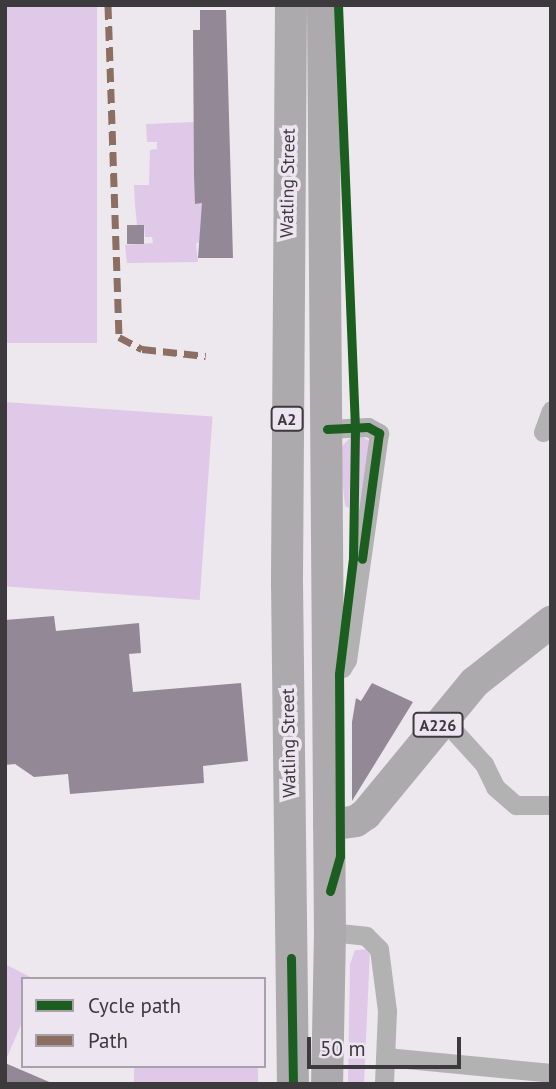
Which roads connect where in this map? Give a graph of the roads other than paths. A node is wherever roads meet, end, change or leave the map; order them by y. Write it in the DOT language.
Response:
graph roads {
  1 [pos="291,5"];
  2 [pos="323,5"];
  3 [pos="324,196"];
  4 [pos="288,360"];
  5 [pos="551,410"];
  6 [pos="327,429"];
  7 [pos="543,432"];
  8 [pos="551,622"];
  9 [pos="288,652"];
  10 [pos="327,670"];
  11 [pos="443,719"];
  12 [pos="551,805"];
  13 [pos="329,825"];
  14 [pos="310,931"];
  15 [pos="386,1057"];
  16 [pos="551,1073"];
  17 [pos="293,1084"];
  18 [pos="303,1084"];
  19 [pos="327,1084"];
  20 [pos="384,1084"];
  1 -- 4 [label="main road, Watling Street / A2"];
  2 -- 3 [label="main road, Watling Street / A2"];
  3 -- 4 [label="main road, Watling Street"];
  3 -- 6 [label="main road, Watling Street / A2"];
  4 -- 9 [label="main road, Watling Street / A2"];
  5 -- 7 [label="street"];
  6 -- 9 [label="main road, Watling Street"];
  6 -- 10 [label="main road, Watling Street / A2"];
  6 -- 10 [label="street, Watling Street"];
  8 -- 11 [label="main road, A226"];
  9 -- 14 [label="main road, Watling Street / A2"];
  10 -- 13 [label="main road, Watling Street / A2"];
  11 -- 12 [label="street"];
  11 -- 13 [label="main road, A226"];
  13 -- 14 [label="main road, A2"];
  14 -- 15 [label="street"];
  14 -- 17 [label="main road, A2"];
  14 -- 18 [label="main road, A2"];
  14 -- 19 [label="main road, A2"];
  15 -- 16 [label="street"];
  15 -- 20 [label="street"];
}
